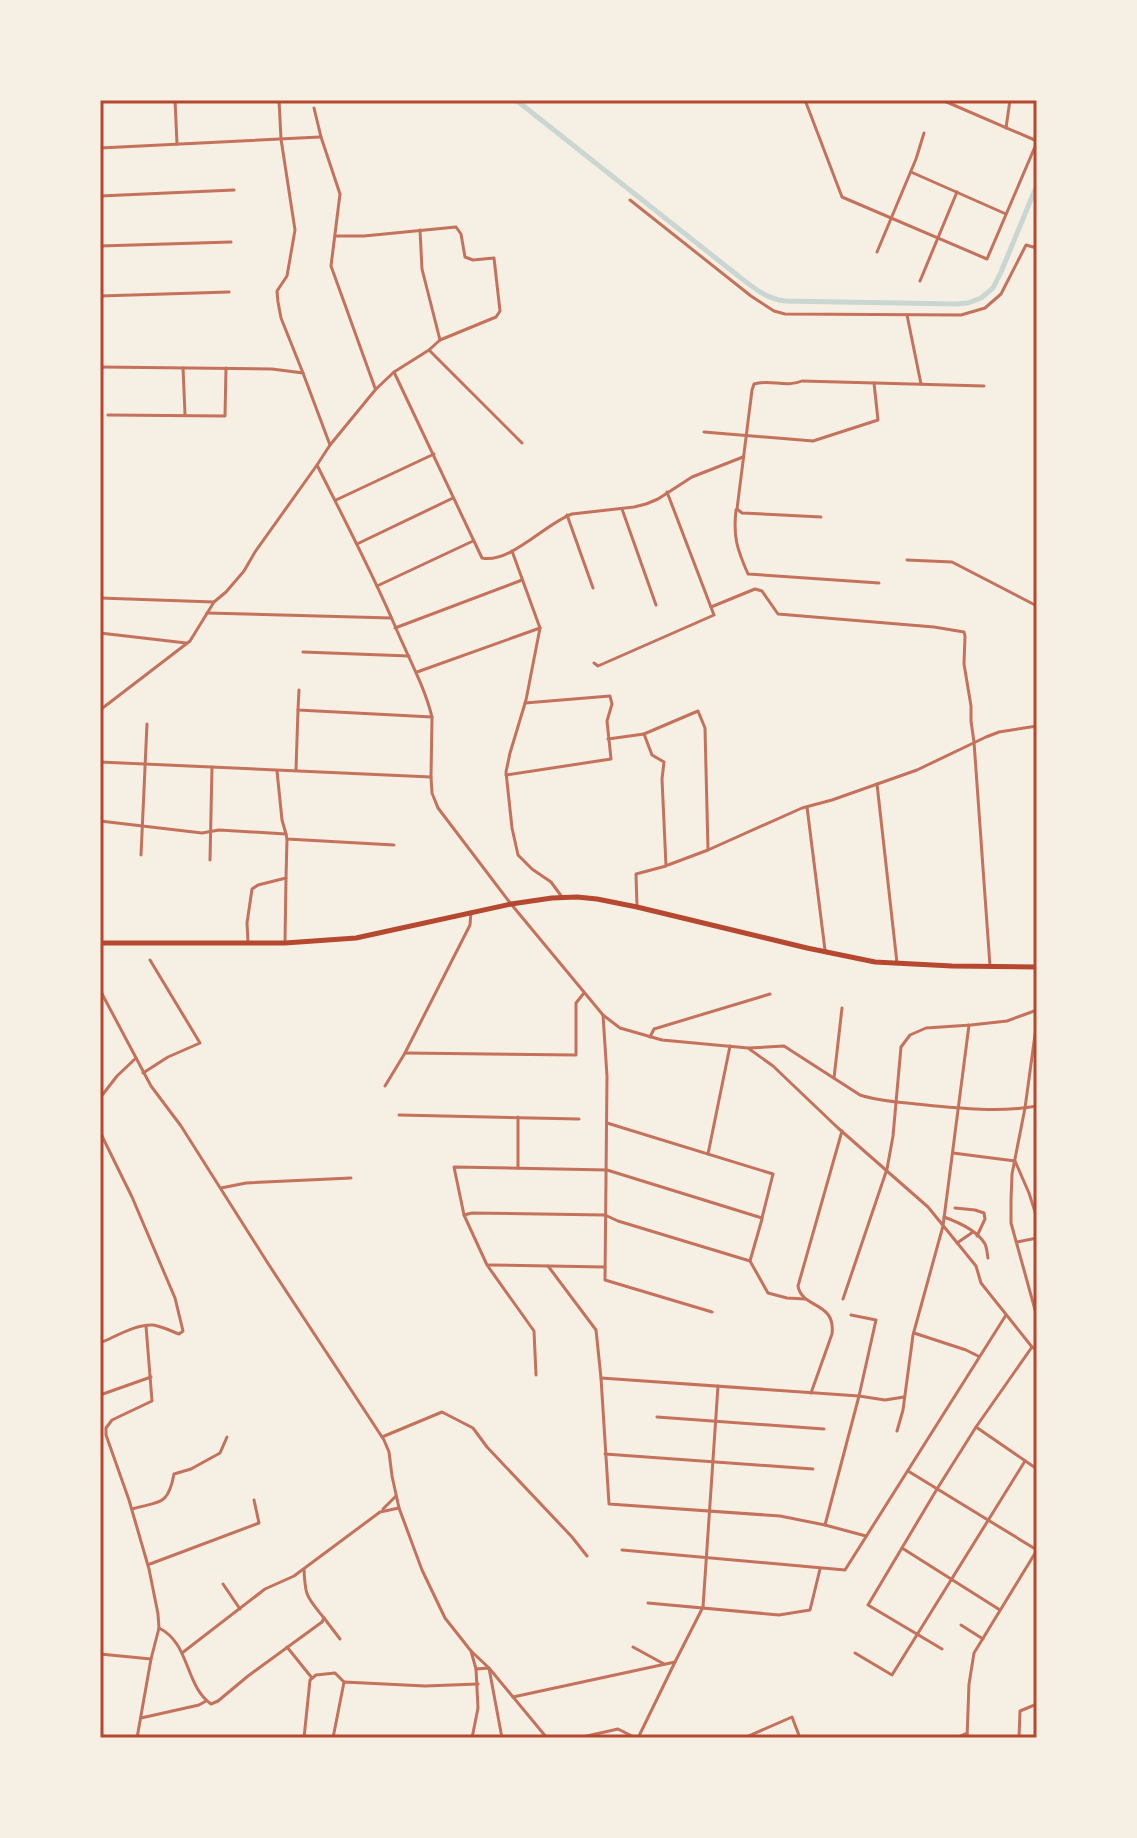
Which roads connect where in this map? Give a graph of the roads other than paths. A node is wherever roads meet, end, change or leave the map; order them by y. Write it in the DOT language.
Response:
graph roads {
  1 [pos="175,100"];
  2 [pos="279,100"];
  3 [pos="805,100"];
  4 [pos="811,100"];
  5 [pos="942,100"];
  6 [pos="1010,100"];
  7 [pos="314,108"];
  8 [pos="808,108"];
  9 [pos="1006,128"];
  10 [pos="924,133"];
  11 [pos="321,137"];
  12 [pos="281,139"];
  13 [pos="1037,141"];
  14 [pos="177,144"];
  15 [pos="100,148"];
  16 [pos="911,172"];
  17 [pos="234,190"];
  18 [pos="957,192"];
  19 [pos="100,196"];
  20 [pos="630,200"];
  21 [pos="1006,214"];
  22 [pos="891,218"];
  23 [pos="420,229"];
  24 [pos="335,236"];
  25 [pos="938,238"];
  26 [pos="231,242"];
  27 [pos="100,246"];
  28 [pos="1037,246"];
  29 [pos="877,252"];
  30 [pos="920,281"];
  31 [pos="229,292"];
  32 [pos="100,298"];
  33 [pos="907,315"];
  34 [pos="440,340"];
  35 [pos="100,350"];
  36 [pos="429,350"];
  37 [pos="100,366"];
  38 [pos="183,368"];
  39 [pos="226,368"];
  40 [pos="394,372"];
  41 [pos="303,373"];
  42 [pos="874,383"];
  43 [pos="921,384"];
  44 [pos="984,386"];
  45 [pos="376,389"];
  46 [pos="185,414"];
  47 [pos="108,415"];
  48 [pos="704,432"];
  49 [pos="746,436"];
  50 [pos="522,443"];
  51 [pos="330,445"];
  52 [pos="434,454"];
  53 [pos="743,457"];
  54 [pos="317,465"];
  55 [pos="667,492"];
  56 [pos="453,498"];
  57 [pos="335,501"];
  58 [pos="737,502"];
  59 [pos="622,509"];
  60 [pos="567,515"];
  61 [pos="821,517"];
  62 [pos="473,541"];
  63 [pos="357,544"];
  64 [pos="512,551"];
  65 [pos="907,560"];
  66 [pos="522,580"];
  67 [pos="879,583"];
  68 [pos="377,586"];
  69 [pos="593,588"];
  70 [pos="100,598"];
  71 [pos="214,602"];
  72 [pos="656,605"];
  73 [pos="1037,606"];
  74 [pos="711,607"];
  75 [pos="206,613"];
  76 [pos="391,618"];
  77 [pos="395,628"];
  78 [pos="540,628"];
  79 [pos="100,633"];
  80 [pos="186,643"];
  81 [pos="303,652"];
  82 [pos="409,656"];
  83 [pos="594,663"];
  84 [pos="417,672"];
  85 [pos="299,690"];
  86 [pos="525,703"];
  87 [pos="100,710"];
  88 [pos="298,710"];
  89 [pos="432,717"];
  90 [pos="147,724"];
  91 [pos="1037,726"];
  92 [pos="644,734"];
  93 [pos="608,739"];
  94 [pos="974,742"];
  95 [pos="100,762"];
  96 [pos="146,764"];
  97 [pos="212,767"];
  98 [pos="277,770"];
  99 [pos="296,771"];
  100 [pos="506,775"];
  101 [pos="431,777"];
  102 [pos="877,784"];
  103 [pos="807,807"];
  104 [pos="100,821"];
  105 [pos="143,825"];
  106 [pos="211,832"];
  107 [pos="286,837"];
  108 [pos="394,845"];
  109 [pos="708,850"];
  110 [pos="141,855"];
  111 [pos="210,860"];
  112 [pos="666,866"];
  113 [pos="286,878"];
  114 [pos="562,898"];
  115 [pos="511,904"];
  116 [pos="637,907"];
  117 [pos="471,912"];
  118 [pos="248,942"];
  119 [pos="100,943"];
  120 [pos="285,943"];
  121 [pos="825,952"];
  122 [pos="150,960"];
  123 [pos="897,963"];
  124 [pos="990,966"];
  125 [pos="1037,967"];
  126 [pos="100,990"];
  127 [pos="584,993"];
  128 [pos="770,994"];
  129 [pos="842,1008"];
  130 [pos="1037,1010"];
  131 [pos="603,1015"];
  132 [pos="1037,1020"];
  133 [pos="969,1025"];
  134 [pos="650,1037"];
  135 [pos="730,1046"];
  136 [pos="748,1048"];
  137 [pos="405,1053"];
  138 [pos="136,1058"];
  139 [pos="143,1073"];
  140 [pos="1029,1073"];
  141 [pos="1037,1076"];
  142 [pos="834,1078"];
  143 [pos="385,1086"];
  144 [pos="100,1098"];
  145 [pos="895,1102"];
  146 [pos="1037,1106"];
  147 [pos="959,1108"];
  148 [pos="1025,1108"];
  149 [pos="399,1115"];
  150 [pos="518,1117"];
  151 [pos="579,1119"];
  152 [pos="607,1123"];
  153 [pos="842,1131"];
  154 [pos="100,1132"];
  155 [pos="953,1153"];
  156 [pos="708,1154"];
  157 [pos="1015,1161"];
  158 [pos="518,1168"];
  159 [pos="887,1169"];
  160 [pos="607,1170"];
  161 [pos="351,1178"];
  162 [pos="221,1188"];
  163 [pos="955,1208"];
  164 [pos="464,1215"];
  165 [pos="605,1215"];
  166 [pos="944,1217"];
  167 [pos="762,1218"];
  168 [pos="1037,1218"];
  169 [pos="943,1226"];
  170 [pos="973,1232"];
  171 [pos="977,1236"];
  172 [pos="1037,1238"];
  173 [pos="1017,1242"];
  174 [pos="957,1243"];
  175 [pos="988,1258"];
  176 [pos="750,1261"];
  177 [pos="487,1265"];
  178 [pos="548,1266"];
  179 [pos="605,1267"];
  180 [pos="805,1299"];
  181 [pos="843,1299"];
  182 [pos="712,1312"];
  183 [pos="851,1315"];
  184 [pos="1006,1315"];
  185 [pos="1037,1317"];
  186 [pos="146,1326"];
  187 [pos="914,1333"];
  188 [pos="100,1343"];
  189 [pos="1035,1349"];
  190 [pos="979,1357"];
  191 [pos="536,1375"];
  192 [pos="151,1377"];
  193 [pos="601,1378"];
  194 [pos="718,1386"];
  195 [pos="811,1393"];
  196 [pos="100,1395"];
  197 [pos="859,1396"];
  198 [pos="905,1397"];
  199 [pos="657,1417"];
  200 [pos="716,1421"];
  201 [pos="976,1427"];
  202 [pos="824,1429"];
  203 [pos="897,1431"];
  204 [pos="227,1437"];
  205 [pos="382,1437"];
  206 [pos="605,1454"];
  207 [pos="1025,1461"];
  208 [pos="713,1463"];
  209 [pos="813,1469"];
  210 [pos="1037,1469"];
  211 [pos="908,1471"];
  212 [pos="937,1489"];
  213 [pos="396,1496"];
  214 [pos="254,1500"];
  215 [pos="399,1508"];
  216 [pos="132,1509"];
  217 [pos="710,1510"];
  218 [pos="380,1512"];
  219 [pos="988,1520"];
  220 [pos="825,1525"];
  221 [pos="866,1536"];
  222 [pos="902,1548"];
  223 [pos="622,1550"];
  224 [pos="1037,1550"];
  225 [pos="587,1556"];
  226 [pos="706,1557"];
  227 [pos="148,1565"];
  228 [pos="821,1568"];
  229 [pos="304,1569"];
  230 [pos="951,1579"];
  231 [pos="223,1584"];
  232 [pos="648,1603"];
  233 [pos="703,1607"];
  234 [pos="240,1609"];
  235 [pos="1000,1610"];
  236 [pos="324,1618"];
  237 [pos="961,1625"];
  238 [pos="159,1628"];
  239 [pos="916,1634"];
  240 [pos="340,1639"];
  241 [pos="983,1639"];
  242 [pos="287,1647"];
  243 [pos="633,1647"];
  244 [pos="942,1649"];
  245 [pos="471,1651"];
  246 [pos="182,1653"];
  247 [pos="855,1653"];
  248 [pos="100,1654"];
  249 [pos="151,1659"];
  250 [pos="675,1662"];
  251 [pos="664,1664"];
  252 [pos="489,1668"];
  253 [pos="476,1669"];
  254 [pos="312,1678"];
  255 [pos="344,1682"];
  256 [pos="478,1684"];
  257 [pos="513,1697"];
  258 [pos="206,1701"];
  259 [pos="1037,1704"];
  260 [pos="140,1718"];
  261 [pos="967,1736"];
  262 [pos="137,1738"];
  263 [pos="304,1738"];
  264 [pos="333,1738"];
  265 [pos="472,1738"];
  266 [pos="502,1738"];
  267 [pos="547,1738"];
  268 [pos="578,1738"];
  269 [pos="637,1738"];
  270 [pos="744,1738"];
  271 [pos="800,1738"];
  272 [pos="956,1738"];
  273 [pos="1019,1738"];
  1 -- 14 [label="street"];
  2 -- 12 [label="street"];
  3 -- 8 [label="street"];
  4 -- 8 [label="street"];
  5 -- 9 [label="street"];
  6 -- 9 [label="street"];
  7 -- 11 [label="street"];
  8 -- 22 [label="street"];
  9 -- 13 [label="street"];
  10 -- 16 [label="street"];
  11 -- 12 [label="street"];
  11 -- 24 [label="street"];
  12 -- 14 [label="street"];
  12 -- 41 [label="street"];
  13 -- 21 [label="street"];
  14 -- 15 [label="street"];
  16 -- 18 [label="street"];
  16 -- 22 [label="street"];
  17 -- 19 [label="street"];
  18 -- 21 [label="street"];
  18 -- 25 [label="street"];
  20 -- 33 [label="street"];
  21 -- 25 [label="street"];
  22 -- 25 [label="street"];
  22 -- 29 [label="street"];
  23 -- 24 [label="street"];
  23 -- 34 [label="street"];
  23 -- 34 [label="street"];
  24 -- 45 [label="street"];
  25 -- 30 [label="street"];
  26 -- 27 [label="street"];
  28 -- 33 [label="street"];
  31 -- 32 [label="street"];
  32 -- 35 [label="street"];
  33 -- 43 [label="street"];
  34 -- 36 [label="street"];
  36 -- 40 [label="street"];
  36 -- 50 [label="street"];
  37 -- 38 [label="street"];
  38 -- 39 [label="street"];
  38 -- 46 [label="street"];
  39 -- 41 [label="street"];
  39 -- 46 [label="street"];
  40 -- 45 [label="street"];
  40 -- 52 [label="street"];
  41 -- 51 [label="street"];
  42 -- 43 [label="street"];
  42 -- 49 [label="street"];
  42 -- 49 [label="street"];
  43 -- 44 [label="street"];
  45 -- 51 [label="street"];
  46 -- 47 [label="street"];
  48 -- 49 [label="street"];
  49 -- 53 [label="street"];
  51 -- 54 [label="street"];
  52 -- 56 [label="street"];
  52 -- 57 [label="street"];
  53 -- 55 [label="street"];
  53 -- 58 [label="street"];
  54 -- 57 [label="street"];
  54 -- 71 [label="street"];
  55 -- 59 [label="street"];
  55 -- 74 [label="street"];
  56 -- 62 [label="street"];
  56 -- 63 [label="street"];
  57 -- 63 [label="street"];
  58 -- 61 [label="street"];
  58 -- 67 [label="street"];
  59 -- 60 [label="street"];
  59 -- 72 [label="street"];
  60 -- 64 [label="street"];
  60 -- 69 [label="street"];
  62 -- 64 [label="street"];
  62 -- 68 [label="street"];
  63 -- 68 [label="street"];
  64 -- 66 [label="street"];
  65 -- 73 [label="street"];
  66 -- 77 [label="street"];
  66 -- 78 [label="street"];
  68 -- 76 [label="street"];
  70 -- 71 [label="street"];
  71 -- 75 [label="street"];
  74 -- 83 [label="street"];
  74 -- 94 [label="street"];
  75 -- 76 [label="street"];
  75 -- 80 [label="street"];
  76 -- 77 [label="street"];
  77 -- 82 [label="street"];
  78 -- 84 [label="street"];
  78 -- 86 [label="street"];
  79 -- 80 [label="street"];
  80 -- 87 [label="street"];
  81 -- 82 [label="street"];
  82 -- 84 [label="street"];
  84 -- 89 [label="street"];
  85 -- 88 [label="street"];
  86 -- 93 [label="street"];
  86 -- 100 [label="street"];
  88 -- 89 [label="street"];
  88 -- 99 [label="street"];
  89 -- 101 [label="street"];
  90 -- 96 [label="street"];
  91 -- 94 [label="street"];
  92 -- 93 [label="street"];
  92 -- 109 [label="street"];
  92 -- 112 [label="street"];
  93 -- 100 [label="street"];
  94 -- 102 [label="street"];
  94 -- 124 [label="street"];
  95 -- 96 [label="street"];
  96 -- 97 [label="street"];
  96 -- 105 [label="street"];
  97 -- 98 [label="street"];
  97 -- 106 [label="street"];
  98 -- 99 [label="street"];
  98 -- 107 [label="street"];
  99 -- 101 [label="street"];
  100 -- 114 [label="street"];
  101 -- 115 [label="street"];
  102 -- 103 [label="street"];
  102 -- 123 [label="street"];
  103 -- 109 [label="street"];
  103 -- 121 [label="street"];
  104 -- 105 [label="street"];
  105 -- 106 [label="street"];
  105 -- 110 [label="street"];
  106 -- 107 [label="street"];
  106 -- 111 [label="street"];
  107 -- 108 [label="street"];
  107 -- 113 [label="street"];
  109 -- 112 [label="street"];
  112 -- 116 [label="street"];
  113 -- 118 [label="street"];
  113 -- 120 [label="street"];
  114 -- 115 [label="highway"];
  114 -- 116 [label="highway"];
  115 -- 117 [label="highway"];
  115 -- 127 [label="street"];
  116 -- 121 [label="highway"];
  117 -- 120 [label="highway"];
  117 -- 137 [label="street"];
  118 -- 119 [label="highway"];
  118 -- 120 [label="highway"];
  121 -- 123 [label="highway"];
  122 -- 139 [label="street"];
  123 -- 124 [label="highway"];
  124 -- 125 [label="highway"];
  126 -- 138 [label="street"];
  127 -- 131 [label="street"];
  127 -- 137 [label="street"];
  128 -- 134 [label="street"];
  129 -- 142 [label="street"];
  130 -- 133 [label="street"];
  131 -- 134 [label="street"];
  131 -- 152 [label="street"];
  132 -- 140 [label="street"];
  133 -- 145 [label="street"];
  133 -- 147 [label="street"];
  134 -- 135 [label="street"];
  135 -- 136 [label="street"];
  135 -- 156 [label="street"];
  136 -- 142 [label="street"];
  136 -- 153 [label="street"];
  137 -- 143 [label="street"];
  138 -- 139 [label="street"];
  138 -- 144 [label="street"];
  139 -- 162 [label="street"];
  140 -- 141 [label="street"];
  140 -- 148 [label="street"];
  142 -- 145 [label="street"];
  145 -- 147 [label="street"];
  145 -- 159 [label="street"];
  146 -- 148 [label="street"];
  147 -- 148 [label="street"];
  147 -- 155 [label="street"];
  148 -- 157 [label="street"];
  149 -- 150 [label="street"];
  150 -- 151 [label="street"];
  150 -- 158 [label="street"];
  152 -- 156 [label="street"];
  152 -- 160 [label="street"];
  153 -- 159 [label="street"];
  153 -- 180 [label="street"];
  154 -- 186 [label="street"];
  155 -- 157 [label="street"];
  155 -- 166 [label="street"];
  156 -- 167 [label="street"];
  157 -- 168 [label="street"];
  157 -- 173 [label="street"];
  158 -- 160 [label="street"];
  158 -- 164 [label="street"];
  159 -- 169 [label="street"];
  159 -- 181 [label="street"];
  160 -- 165 [label="street"];
  160 -- 167 [label="street"];
  161 -- 162 [label="street"];
  162 -- 205 [label="street"];
  163 -- 171 [label="street"];
  164 -- 165 [label="street"];
  164 -- 177 [label="street"];
  165 -- 176 [label="street"];
  165 -- 179 [label="street"];
  166 -- 169 [label="street"];
  166 -- 170 [label="street"];
  167 -- 176 [label="street"];
  169 -- 174 [label="street"];
  169 -- 187 [label="street"];
  170 -- 171 [label="street"];
  170 -- 174 [label="street"];
  171 -- 175 [label="street"];
  172 -- 173 [label="street"];
  173 -- 185 [label="street"];
  174 -- 184 [label="street"];
  176 -- 180 [label="street"];
  177 -- 178 [label="street"];
  177 -- 191 [label="street"];
  178 -- 179 [label="street"];
  178 -- 193 [label="street"];
  179 -- 182 [label="street"];
  180 -- 195 [label="street"];
  183 -- 197 [label="street"];
  184 -- 189 [label="street"];
  184 -- 190 [label="street"];
  186 -- 188 [label="street"];
  186 -- 192 [label="street"];
  187 -- 190 [label="street"];
  187 -- 198 [label="street"];
  189 -- 201 [label="street"];
  190 -- 211 [label="street"];
  192 -- 196 [label="street"];
  192 -- 216 [label="street"];
  193 -- 194 [label="street"];
  193 -- 206 [label="street"];
  194 -- 195 [label="street"];
  194 -- 200 [label="street"];
  195 -- 197 [label="street"];
  197 -- 198 [label="street"];
  197 -- 220 [label="street"];
  198 -- 203 [label="street"];
  199 -- 200 [label="street"];
  200 -- 202 [label="street"];
  200 -- 208 [label="street"];
  201 -- 207 [label="street"];
  201 -- 212 [label="street"];
  204 -- 216 [label="street"];
  205 -- 213 [label="street"];
  205 -- 225 [label="street"];
  206 -- 208 [label="street"];
  206 -- 217 [label="street"];
  207 -- 210 [label="street"];
  207 -- 219 [label="street"];
  208 -- 209 [label="street"];
  208 -- 217 [label="street"];
  211 -- 212 [label="street"];
  211 -- 221 [label="street"];
  212 -- 219 [label="street"];
  212 -- 222 [label="street"];
  213 -- 215 [label="street"];
  213 -- 218 [label="street"];
  214 -- 227 [label="street"];
  215 -- 218 [label="street"];
  215 -- 245 [label="street"];
  216 -- 227 [label="street"];
  217 -- 220 [label="street"];
  217 -- 226 [label="street"];
  218 -- 229 [label="street"];
  219 -- 224 [label="street"];
  219 -- 230 [label="street"];
  220 -- 221 [label="street"];
  221 -- 228 [label="street"];
  222 -- 230 [label="street"];
  222 -- 239 [label="street"];
  223 -- 226 [label="street"];
  224 -- 235 [label="street"];
  226 -- 228 [label="street"];
  226 -- 233 [label="street"];
  227 -- 238 [label="street"];
  228 -- 233 [label="street"];
  229 -- 234 [label="street"];
  229 -- 236 [label="street"];
  230 -- 235 [label="street"];
  230 -- 239 [label="street"];
  231 -- 234 [label="street"];
  232 -- 233 [label="street"];
  233 -- 250 [label="street"];
  234 -- 246 [label="street"];
  235 -- 241 [label="street"];
  236 -- 240 [label="street"];
  236 -- 242 [label="street"];
  237 -- 241 [label="street"];
  238 -- 246 [label="street"];
  238 -- 249 [label="street"];
  239 -- 244 [label="street"];
  239 -- 247 [label="street"];
  241 -- 261 [label="street"];
  242 -- 254 [label="street"];
  242 -- 258 [label="street"];
  243 -- 251 [label="street"];
  245 -- 252 [label="street"];
  245 -- 253 [label="street"];
  246 -- 258 [label="street"];
  248 -- 249 [label="street"];
  249 -- 260 [label="street"];
  250 -- 251 [label="street"];
  250 -- 269 [label="street"];
  251 -- 257 [label="street"];
  252 -- 253 [label="street"];
  252 -- 257 [label="street"];
  252 -- 266 [label="street"];
  253 -- 256 [label="street"];
  254 -- 255 [label="street"];
  254 -- 263 [label="street"];
  255 -- 256 [label="street"];
  255 -- 264 [label="street"];
  256 -- 265 [label="street"];
  257 -- 267 [label="street"];
  258 -- 260 [label="street"];
  259 -- 273 [label="street"];
  260 -- 262 [label="street"];
  261 -- 272 [label="street"];
  268 -- 269 [label="street"];
  270 -- 271 [label="street"];
}
